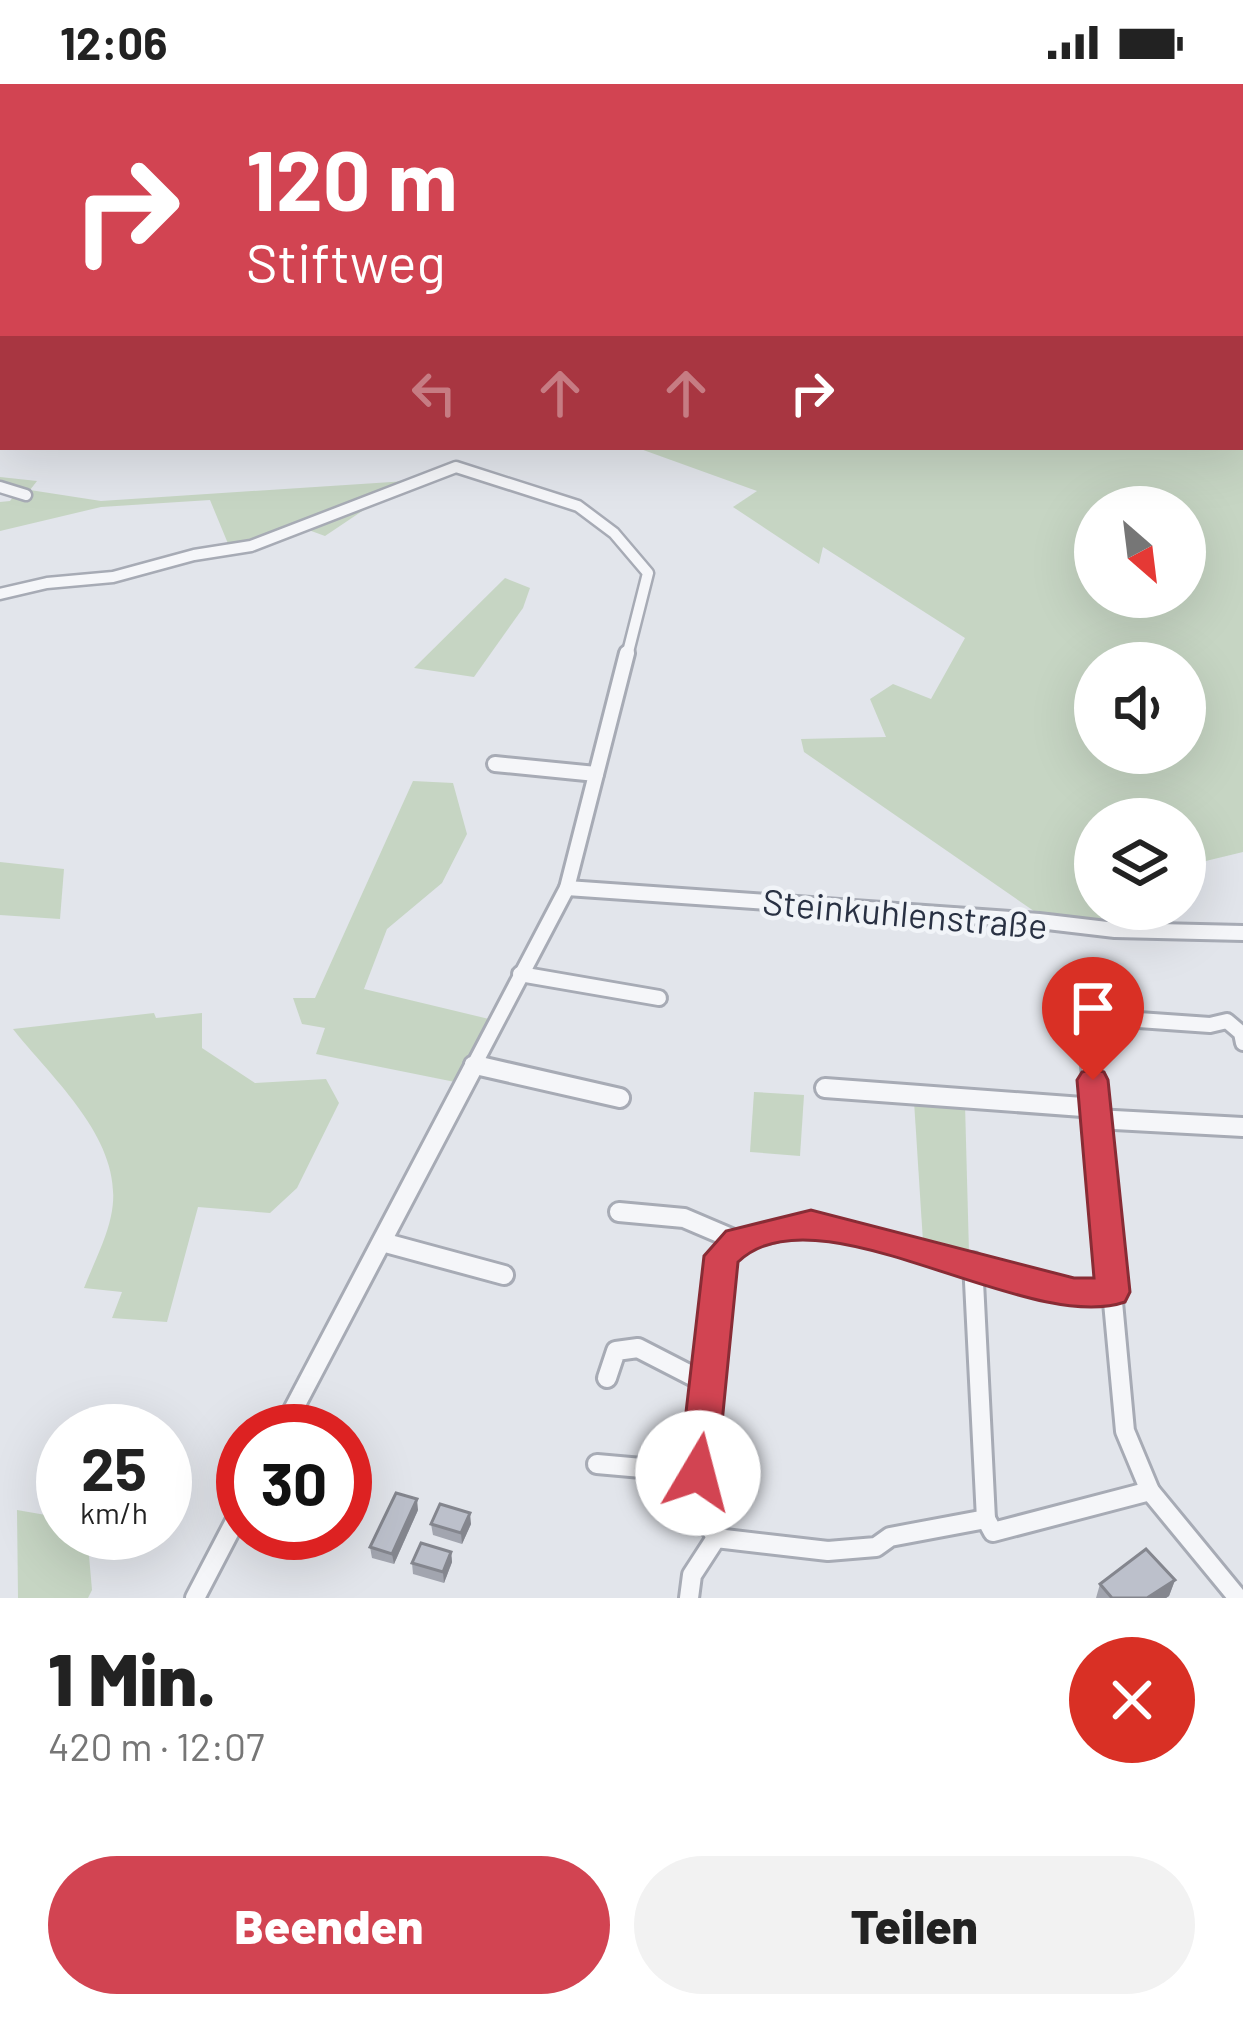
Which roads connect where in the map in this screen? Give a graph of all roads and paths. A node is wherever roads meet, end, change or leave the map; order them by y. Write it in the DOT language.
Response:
graph roads {
  1 [pos="0,487"];
  2 [pos="26,495"];
  3 [pos="0,594"];
  4 [pos="495,764"];
  5 [pos="596,774"];
  6 [pos="567,888"];
  7 [pos="1243,933"];
  8 [pos="520,974"];
  9 [pos="659,998"];
  10 [pos="1243,1043"];
  11 [pos="472,1064"];
  12 [pos="825,1088"];
  13 [pos="620,1098"];
  14 [pos="1096,1114"];
  15 [pos="1243,1127"];
  16 [pos="619,1212"];
  17 [pos="738,1241"];
  18 [pos="382,1242"];
  19 [pos="973,1262"];
  20 [pos="504,1275"];
  21 [pos="1112,1292"];
  22 [pos="607,1378"];
  23 [pos="710,1385"];
  24 [pos="296,1404"];
  25 [pos="597,1464"];
  26 [pos="698,1473"];
  27 [pos="1150,1491"];
  28 [pos="986,1520"];
  29 [pos="716,1538"];
  30 [pos="216,1558"];
  31 [pos="195,1598"];
  32 [pos="689,1598"];
  33 [pos="1238,1598"];
  1 -- 2 [label="street"];
  3 -- 5 [label="street"];
  4 -- 5 [label="street"];
  5 -- 6 [label="street"];
  6 -- 7 [label="street, Steinkuhlenstraße"];
  6 -- 8 [label="street"];
  8 -- 9 [label="street"];
  8 -- 11 [label="street"];
  10 -- 14 [label="street"];
  11 -- 13 [label="street"];
  11 -- 18 [label="street"];
  12 -- 14 [label="street"];
  14 -- 15 [label="street"];
  14 -- 21 [label="street"];
  16 -- 17 [label="street"];
  17 -- 19 [label="street"];
  17 -- 23 [label="street"];
  18 -- 20 [label="street"];
  18 -- 24 [label="street"];
  19 -- 21 [label="street"];
  19 -- 28 [label="street"];
  21 -- 27 [label="street"];
  22 -- 23 [label="street"];
  23 -- 26 [label="street"];
  25 -- 26 [label="street"];
  26 -- 29 [label="street"];
  27 -- 28 [label="street"];
  27 -- 33 [label="street"];
  28 -- 29 [label="street"];
  29 -- 32 [label="street"];
  30 -- 31 [label="street"];
}
